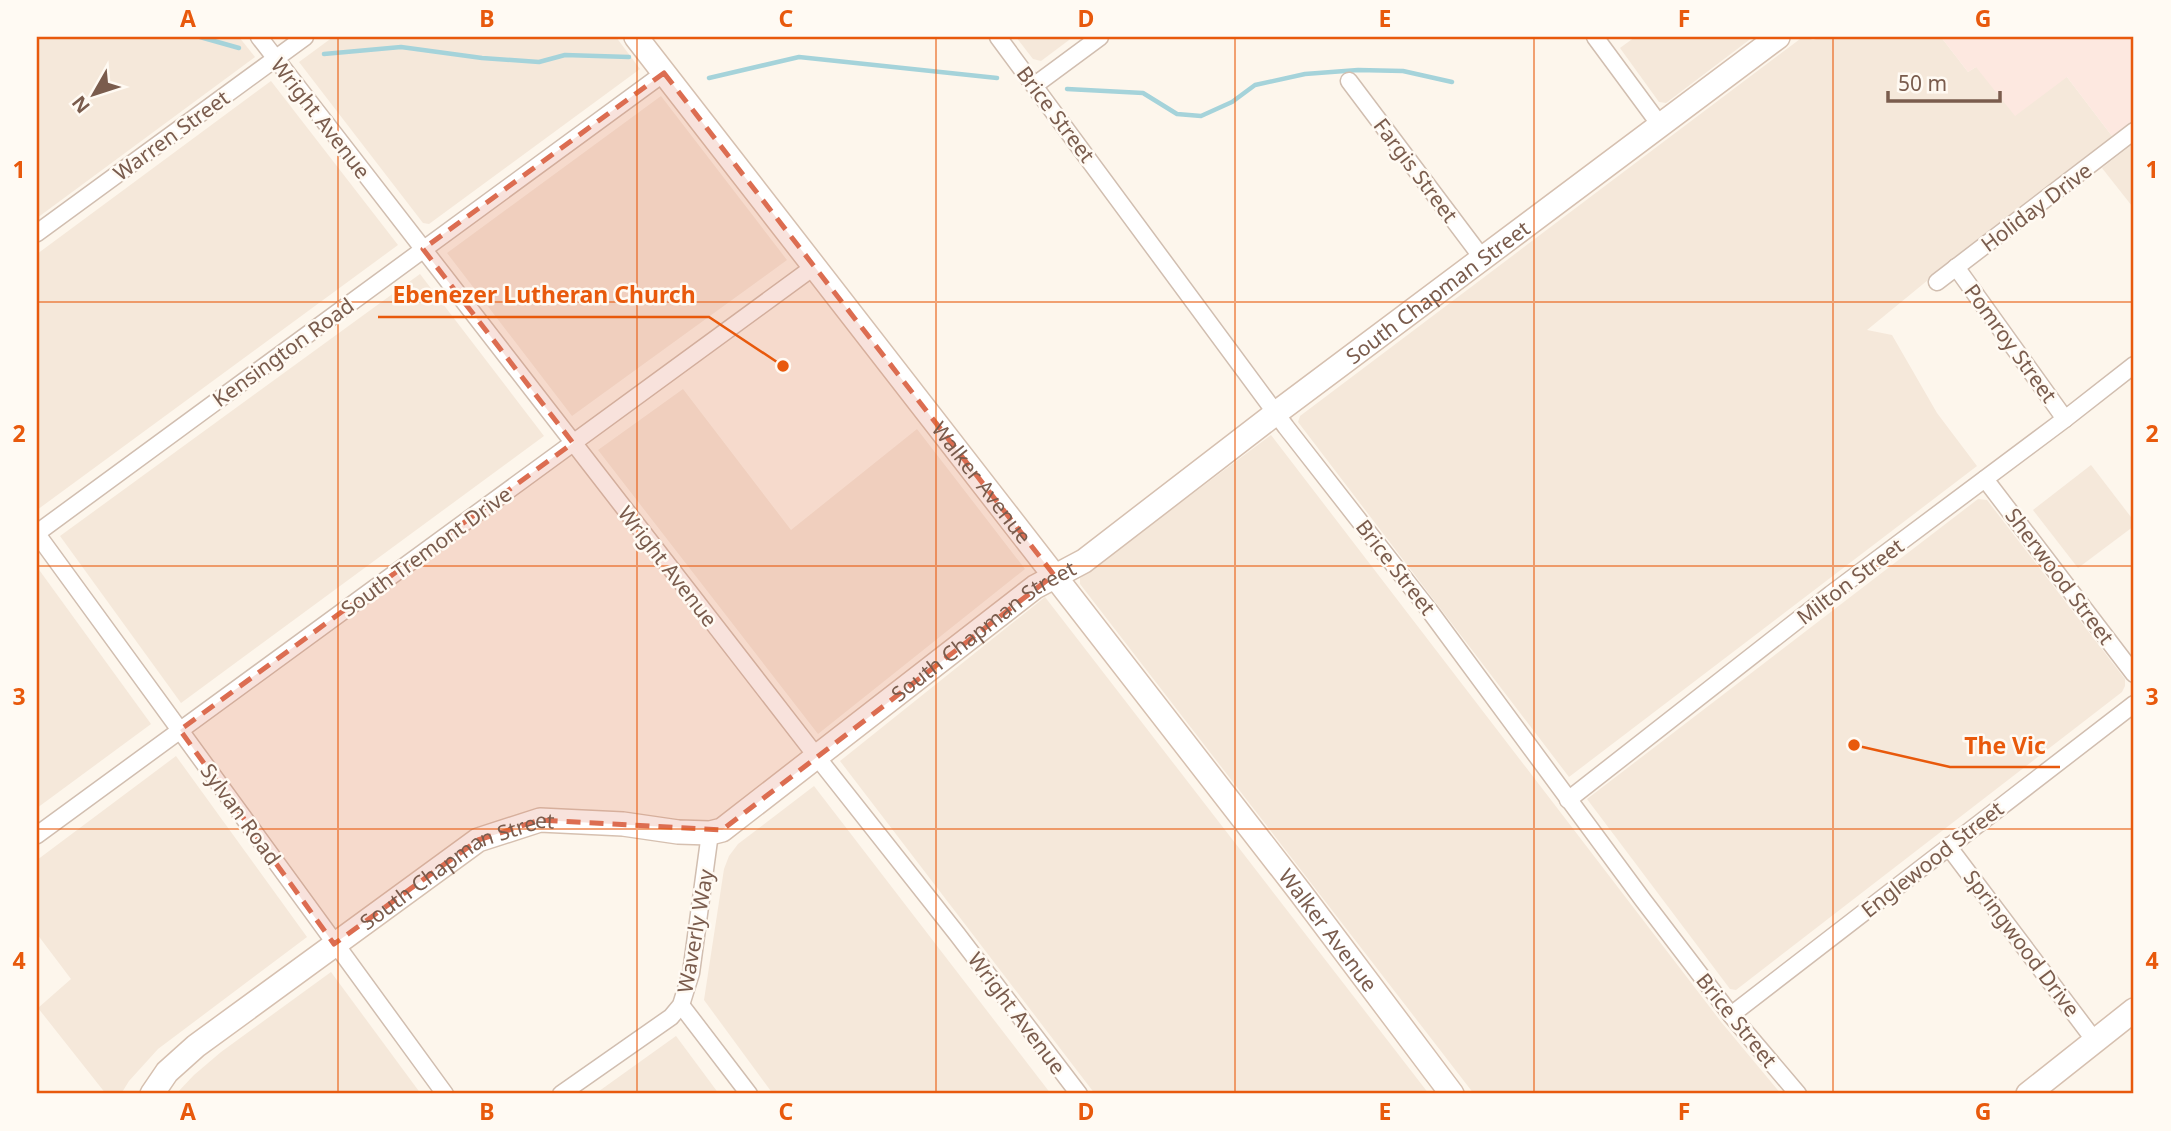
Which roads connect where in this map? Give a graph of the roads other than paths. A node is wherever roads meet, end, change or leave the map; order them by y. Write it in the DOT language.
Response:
graph roads {
  1 [pos="259,37"];
  2 [pos="306,37"];
  3 [pos="636,37"];
  4 [pos="998,37"];
  5 [pos="1100,37"];
  6 [pos="1595,37"];
  7 [pos="1777,37"];
  8 [pos="275,58"];
  9 [pos="664,73"];
  10 [pos="1349,81"];
  11 [pos="1035,85"];
  12 [pos="1660,125"];
  13 [pos="2134,131"];
  14 [pos="37,233"];
  15 [pos="423,249"];
  16 [pos="1483,259"];
  17 [pos="815,266"];
  18 [pos="1956,267"];
  19 [pos="1937,282"];
  20 [pos="2134,365"];
  21 [pos="1276,413"];
  22 [pos="2065,419"];
  23 [pos="573,443"];
  24 [pos="1985,479"];
  25 [pos="37,533"];
  26 [pos="1054,575"];
  27 [pos="2134,674"];
  28 [pos="2134,704"];
  29 [pos="180,730"];
  30 [pos="817,757"];
  31 [pos="1568,800"];
  32 [pos="710,833"];
  33 [pos="37,835"];
  34 [pos="1948,846"];
  35 [pos="334,944"];
  36 [pos="681,1005"];
  37 [pos="2134,1010"];
  38 [pos="1731,1014"];
  39 [pos="2095,1041"];
  40 [pos="152,1094"];
  41 [pos="445,1094"];
  42 [pos="561,1094"];
  43 [pos="749,1094"];
  44 [pos="1079,1094"];
  45 [pos="1452,1094"];
  46 [pos="1798,1094"];
  47 [pos="2028,1094"];
  1 -- 8 [label="street, Wright Avenue"];
  2 -- 8 [label="street, Warren Street"];
  3 -- 9 [label="street, Walker Avenue"];
  4 -- 11 [label="street, Brice Street"];
  5 -- 11 [label="street"];
  6 -- 12 [label="street"];
  7 -- 12 [label="street, South Chapman Street"];
  8 -- 14 [label="street, Warren Street"];
  8 -- 15 [label="street, Wright Avenue"];
  9 -- 15 [label="street, Kensington Road"];
  9 -- 17 [label="street, Walker Avenue"];
  10 -- 16 [label="street, Fargis Street"];
  11 -- 21 [label="street, Brice Street"];
  12 -- 16 [label="street, South Chapman Street"];
  13 -- 18 [label="street, Holiday Drive"];
  15 -- 23 [label="street, Wright Avenue"];
  15 -- 25 [label="street, Kensington Road"];
  16 -- 21 [label="street, South Chapman Street"];
  17 -- 23 [label="street, South Tremont Drive"];
  17 -- 26 [label="street, Walker Avenue"];
  18 -- 19 [label="street, Holiday Drive"];
  18 -- 22 [label="street, Pomroy Street"];
  20 -- 22 [label="street, Milton Street"];
  21 -- 26 [label="street, South Chapman Street"];
  21 -- 31 [label="street, Brice Street"];
  22 -- 24 [label="street, Milton Street"];
  23 -- 29 [label="street, South Tremont Drive"];
  23 -- 30 [label="street, Wright Avenue"];
  24 -- 27 [label="street, Sherwood Street"];
  24 -- 31 [label="street, Milton Street"];
  25 -- 29 [label="street, Sylvan Road"];
  26 -- 30 [label="street, South Chapman Street"];
  26 -- 45 [label="street, Walker Avenue"];
  28 -- 34 [label="street, Englewood Street"];
  29 -- 33 [label="street, South Tremont Drive"];
  29 -- 35 [label="street, Sylvan Road"];
  30 -- 32 [label="street, South Chapman Street"];
  30 -- 44 [label="street, Wright Avenue"];
  31 -- 38 [label="street, Brice Street"];
  32 -- 35 [label="street, South Chapman Street"];
  32 -- 36 [label="street, Waverly Way"];
  34 -- 38 [label="street, Englewood Street"];
  34 -- 39 [label="street, Springwood Drive"];
  35 -- 40 [label="street, South Chapman Street"];
  35 -- 41 [label="street, Sylvan Road"];
  36 -- 42 [label="street, Waverly Way"];
  36 -- 43 [label="street"];
  37 -- 39 [label="street"];
  38 -- 46 [label="street, Brice Street"];
  39 -- 47 [label="street"];
}
